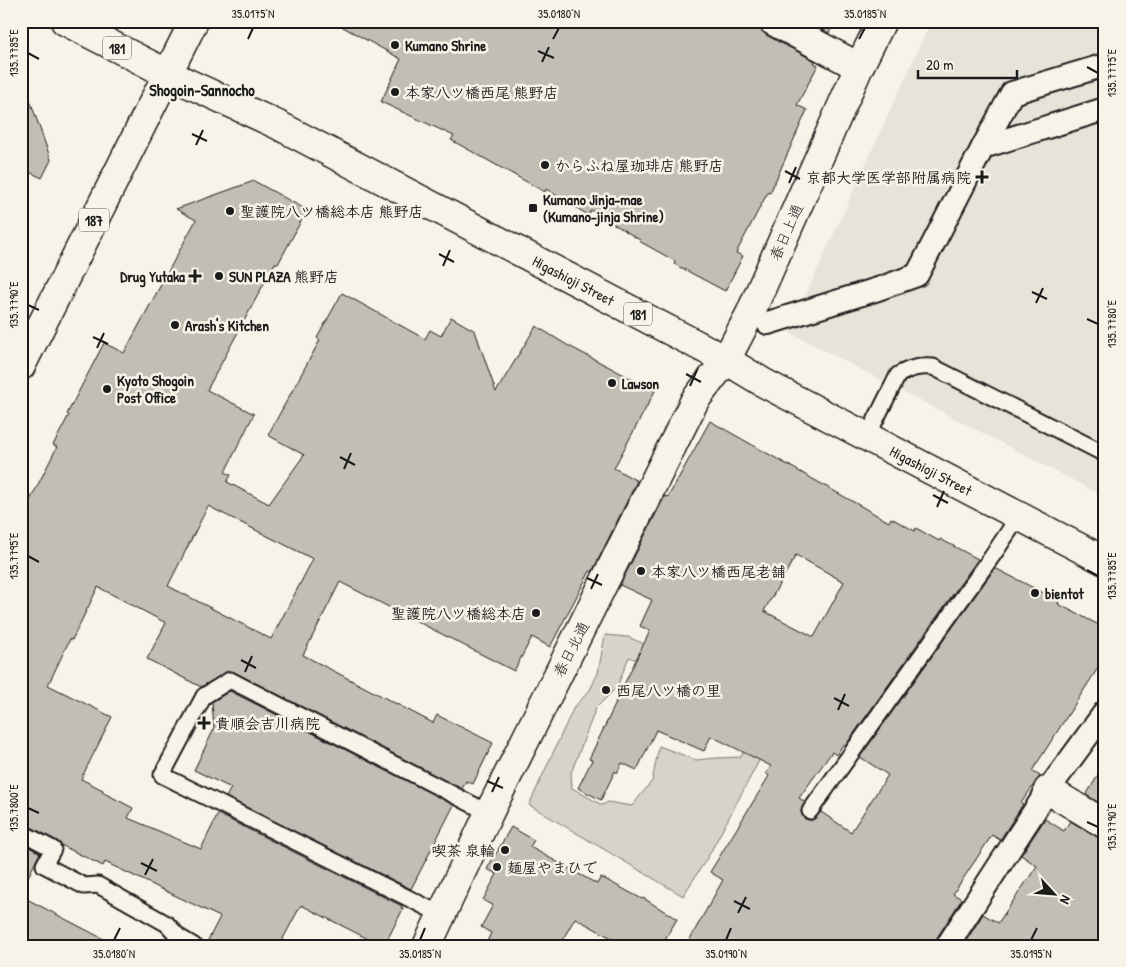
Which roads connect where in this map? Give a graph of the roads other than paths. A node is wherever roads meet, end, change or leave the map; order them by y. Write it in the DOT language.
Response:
graph roads {
  1 [pos="66,21"];
  2 [pos="194,21"];
  3 [pos="774,21"];
  4 [pos="882,21"];
  5 [pos="1105,65"];
  6 [pos="859,67"];
  7 [pos="168,74"];
  8 [pos="1105,109"];
  9 [pos="983,147"];
  10 [pos="768,323"];
  11 [pos="726,360"];
  12 [pos="21,366"];
  13 [pos="867,437"];
  14 [pos="1105,454"];
  15 [pos="1020,516"];
  16 [pos="1105,561"];
  17 [pos="1105,712"];
  18 [pos="1048,790"];
  19 [pos="810,811"];
  20 [pos="489,813"];
  21 [pos="1105,824"];
  22 [pos="21,832"];
  23 [pos="442,916"];
  24 [pos="194,946"];
  25 [pos="427,946"];
  26 [pos="947,946"];
  1 -- 7 [label="main road, Higashioji Street / 181"];
  2 -- 7 [label="main road, 187"];
  3 -- 6 [label="main road"];
  4 -- 6 [label="main road, 春日上通"];
  5 -- 9 [label="street"];
  6 -- 11 [label="main road, 春日上通"];
  7 -- 11 [label="main road, Higashioji Street / 181"];
  7 -- 12 [label="main road, 187"];
  8 -- 9 [label="street"];
  9 -- 10 [label="street"];
  11 -- 13 [label="main road, Higashioji Street / 181"];
  11 -- 20 [label="main road, 春日北通"];
  13 -- 14 [label="lane"];
  13 -- 15 [label="main road, Higashioji Street / 181"];
  15 -- 16 [label="main road, Higashioji Street / 181"];
  15 -- 19 [label="lane"];
  17 -- 18 [label="street"];
  18 -- 21 [label="main road"];
  18 -- 26 [label="street"];
  20 -- 23 [label="main road, 春日北通"];
  20 -- 23 [label="lane"];
  22 -- 24 [label="lane"];
  23 -- 25 [label="main road, 春日北通"];
}
